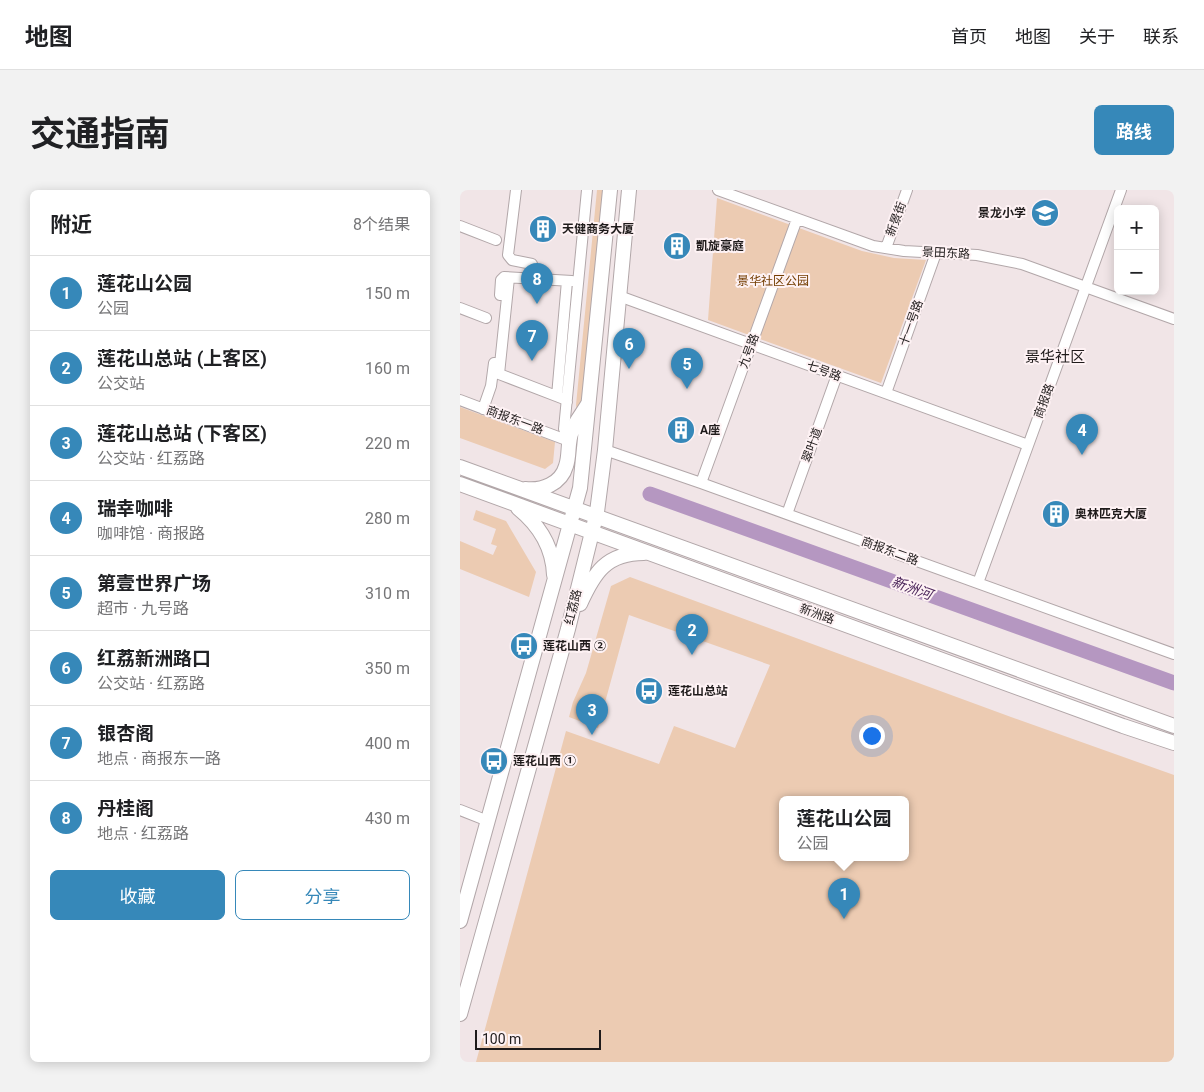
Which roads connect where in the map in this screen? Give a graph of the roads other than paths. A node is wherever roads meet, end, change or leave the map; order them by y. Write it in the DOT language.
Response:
graph roads {
  1 [pos="516,190"];
  2 [pos="587,190"];
  3 [pos="610,190"];
  4 [pos="629,190"];
  5 [pos="718,190"];
  6 [pos="907,190"];
  7 [pos="1121,190"];
  8 [pos="797,219"];
  9 [pos="460,226"];
  10 [pos="496,240"];
  11 [pos="886,248"];
  12 [pos="936,253"];
  13 [pos="532,264"];
  14 [pos="579,276"];
  15 [pos="509,278"];
  16 [pos="567,281"];
  17 [pos="1086,286"];
  18 [pos="500,295"];
  19 [pos="619,296"];
  20 [pos="460,308"];
  21 [pos="486,318"];
  22 [pos="1174,319"];
  23 [pos="751,344"];
  24 [pos="495,357"];
  25 [pos="499,374"];
  26 [pos="837,375"];
  27 [pos="886,393"];
  28 [pos="557,396"];
  29 [pos="460,400"];
  30 [pos="590,401"];
  31 [pos="567,402"];
  32 [pos="484,409"];
  33 [pos="568,433"];
  34 [pos="1028,445"];
  35 [pos="605,450"];
  36 [pos="460,467"];
  37 [pos="701,483"];
  38 [pos="460,484"];
  39 [pos="517,488"];
  40 [pos="506,501"];
  41 [pos="575,509"];
  42 [pos="787,514"];
  43 [pos="596,517"];
  44 [pos="571,525"];
  45 [pos="593,533"];
  46 [pos="647,552"];
  47 [pos="978,583"];
  48 [pos="554,586"];
  49 [pos="568,629"];
  50 [pos="1174,654"];
  51 [pos="1174,726"];
  52 [pos="1174,743"];
  53 [pos="460,810"];
  54 [pos="488,820"];
  55 [pos="464,901"];
  56 [pos="460,921"];
  57 [pos="460,1014"];
  1 -- 13 [label="street"];
  2 -- 14 [label="street"];
  3 -- 30 [label="main road, 红荔路"];
  4 -- 19 [label="main road, 红荔路"];
  5 -- 8 [label="street, 景田东路"];
  6 -- 11 [label="street, 新景街"];
  7 -- 17 [label="street, 商报路"];
  8 -- 11 [label="street, 景田东路"];
  8 -- 23 [label="street, 九号路"];
  9 -- 10 [label="street"];
  11 -- 12 [label="street, 景田东路"];
  12 -- 17 [label="street, 景田东路"];
  12 -- 27 [label="street, 十一号路"];
  14 -- 16 [label="street"];
  14 -- 31 [label="street"];
  15 -- 16 [label="street"];
  15 -- 18 [label="street"];
  15 -- 25 [label="street"];
  16 -- 28 [label="street"];
  17 -- 22 [label="street, 景田东路"];
  17 -- 34 [label="street, 商报路"];
  19 -- 23 [label="street, 七号路"];
  19 -- 35 [label="main road, 红荔路"];
  20 -- 21 [label="street"];
  23 -- 26 [label="street, 七号路"];
  23 -- 37 [label="street, 九号路"];
  24 -- 32 [label="street"];
  25 -- 28 [label="street"];
  25 -- 32 [label="street"];
  26 -- 27 [label="street, 七号路"];
  26 -- 42 [label="street, 翠叶道"];
  27 -- 34 [label="street, 七号路"];
  28 -- 31 [label="street"];
  29 -- 32 [label="street, 商报东一路"];
  30 -- 33 [label="main road"];
  30 -- 41 [label="main road, 红荔路"];
  31 -- 33 [label="street"];
  32 -- 33 [label="street, 商报东一路"];
  33 -- 39 [label="main road"];
  34 -- 47 [label="street, 商报路"];
  35 -- 37 [label="street, 商报东二路"];
  35 -- 43 [label="main road, 红荔路"];
  36 -- 39 [label="main road, 新洲路"];
  37 -- 42 [label="street, 商报东二路"];
  38 -- 40 [label="main road, 新洲路"];
  39 -- 41 [label="main road, 新洲路"];
  40 -- 44 [label="main road, 新洲路"];
  40 -- 48 [label="main road"];
  41 -- 43 [label="main road, 新洲路"];
  41 -- 44 [label="main road, 红荔路"];
  42 -- 47 [label="street, 商报东二路"];
  43 -- 45 [label="main road, 红荔路"];
  43 -- 51 [label="main road, 新洲路"];
  44 -- 45 [label="main road, 新洲路"];
  44 -- 48 [label="main road, 红荔路"];
  45 -- 46 [label="main road, 新洲路"];
  45 -- 49 [label="main road, 红荔路"];
  46 -- 49 [label="main road"];
  46 -- 52 [label="main road, 新洲路"];
  47 -- 50 [label="street, 商报东二路"];
  48 -- 54 [label="main road, 红荔路"];
  49 -- 57 [label="main road, 红荔路"];
  53 -- 54 [label="street"];
  54 -- 55 [label="main road, 红荔路"];
  55 -- 56 [label="main road, 红荔路"];
}
